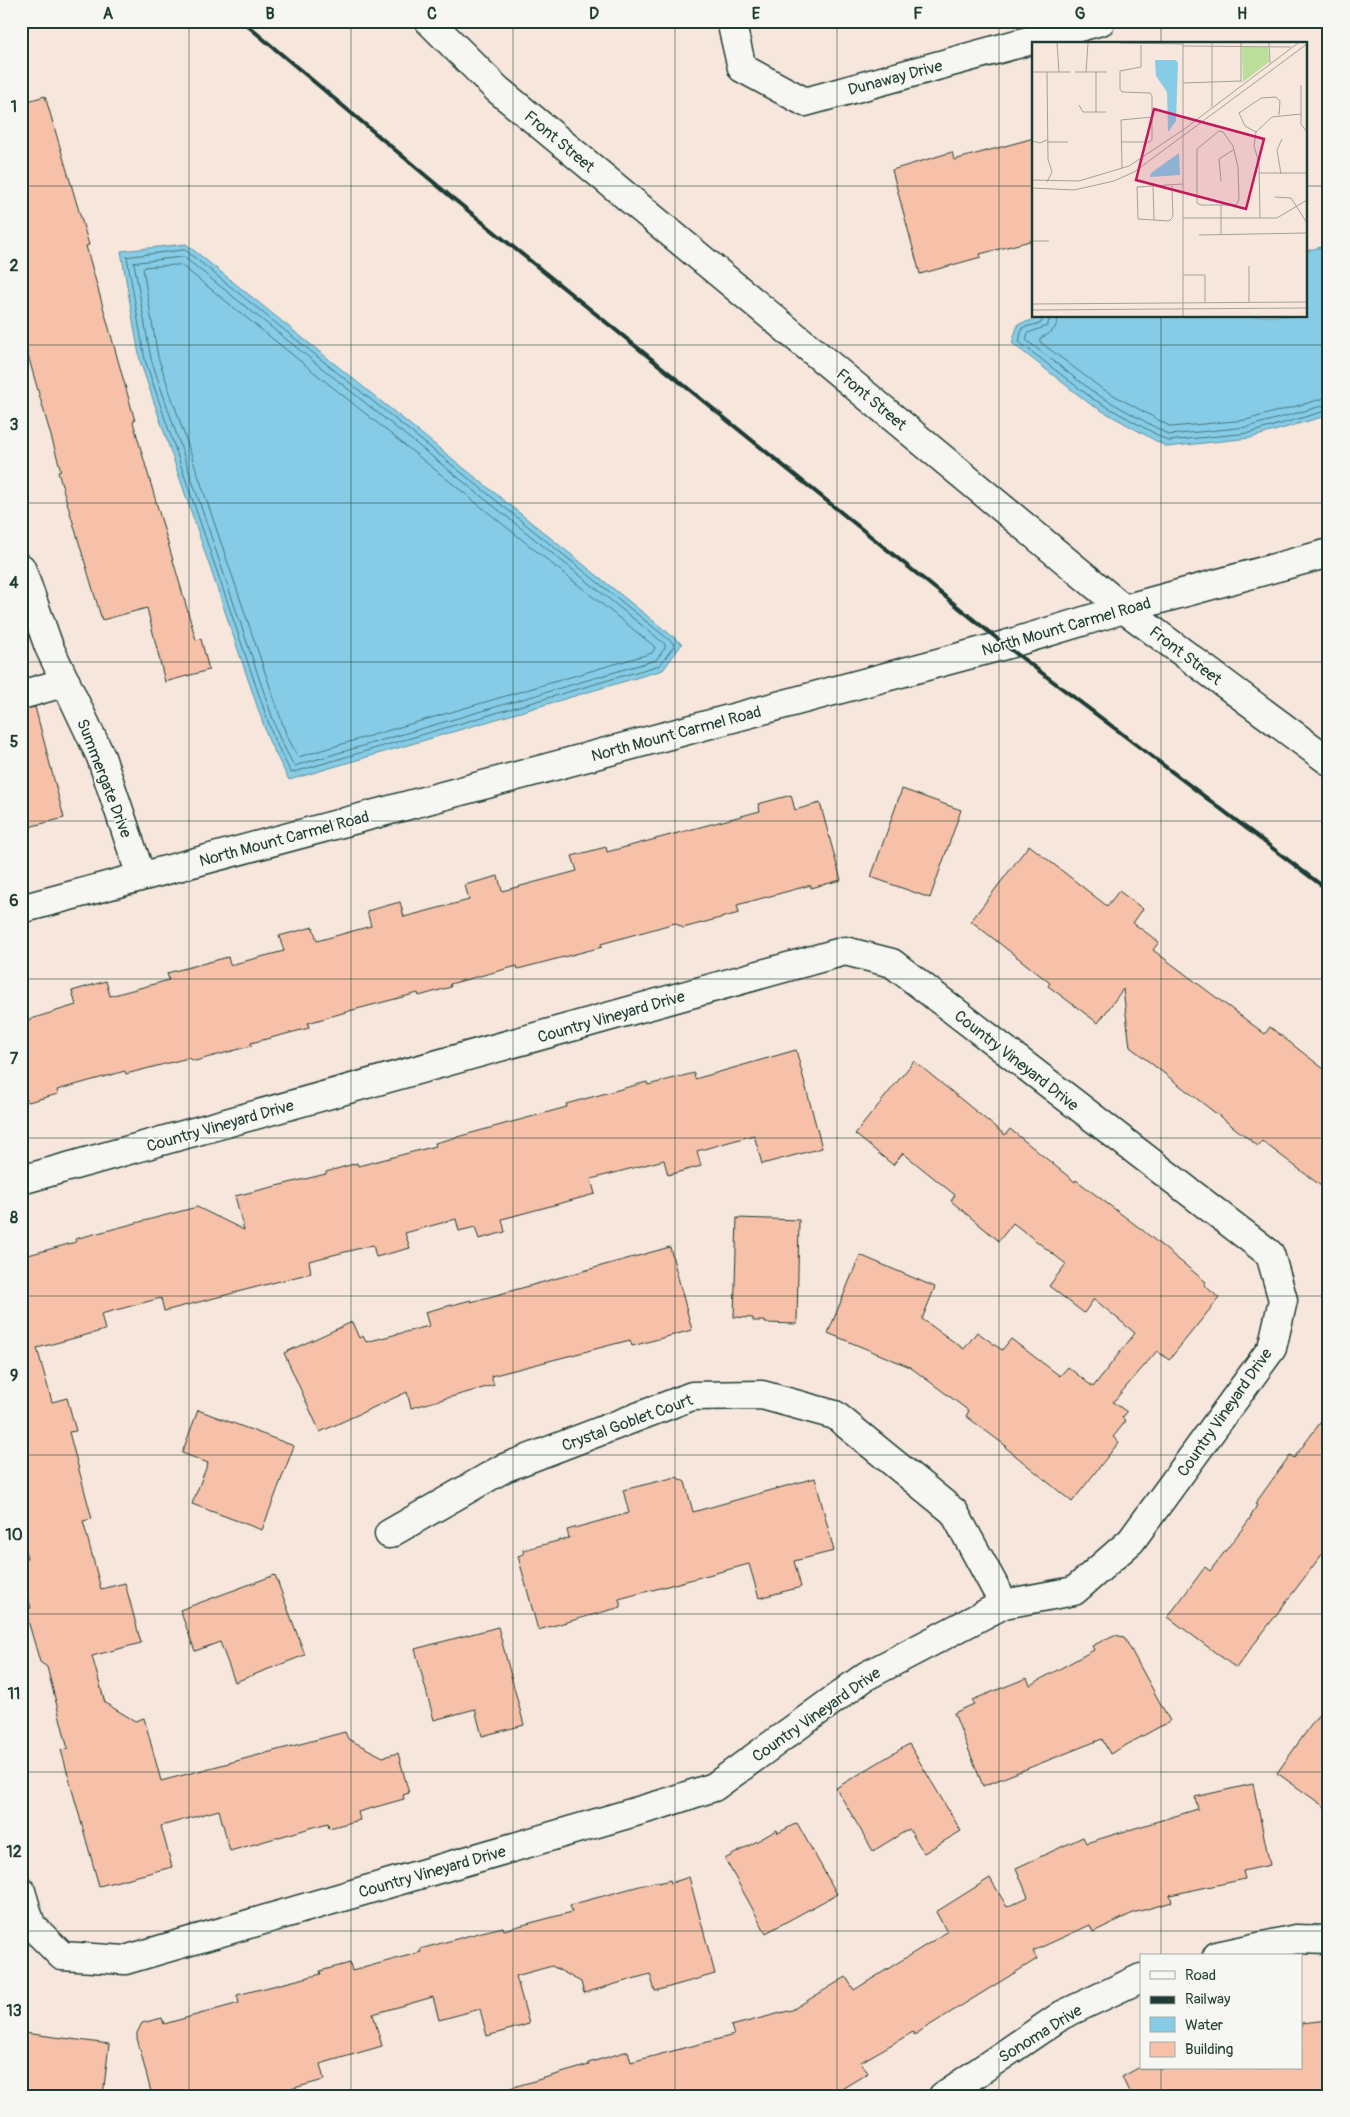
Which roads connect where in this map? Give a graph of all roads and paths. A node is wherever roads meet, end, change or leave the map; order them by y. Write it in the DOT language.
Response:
graph roads {
  1 [pos="429,21"];
  2 [pos="731,21"];
  3 [pos="1101,21"];
  4 [pos="1329,553"];
  5 [pos="21,568"];
  6 [pos="1124,609"];
  7 [pos="66,682"];
  8 [pos="21,695"];
  9 [pos="1329,761"];
  10 [pos="141,876"];
  11 [pos="21,909"];
  12 [pos="21,1180"];
  13 [pos="389,1534"];
  14 [pos="1004,1604"];
  15 [pos="21,1891"];
  16 [pos="1329,1940"];
  17 [pos="1226,1954"];
  18 [pos="1140,1978"];
  19 [pos="943,2096"];
  1 -- 6 [label="street, Front Street"];
  2 -- 3 [label="street, Dunaway Drive"];
  4 -- 6 [label="street, North Mount Carmel Road"];
  5 -- 7 [label="street, Summergate Drive"];
  6 -- 9 [label="street, Front Street"];
  6 -- 10 [label="street, North Mount Carmel Road"];
  7 -- 8 [label="street"];
  7 -- 10 [label="street, Summergate Drive"];
  10 -- 11 [label="street, North Mount Carmel Road"];
  12 -- 14 [label="street, Country Vineyard Drive"];
  13 -- 14 [label="street, Crystal Goblet Court"];
  14 -- 15 [label="street, Country Vineyard Drive"];
  16 -- 17 [label="street"];
  18 -- 19 [label="street, Sonoma Drive"];
}
